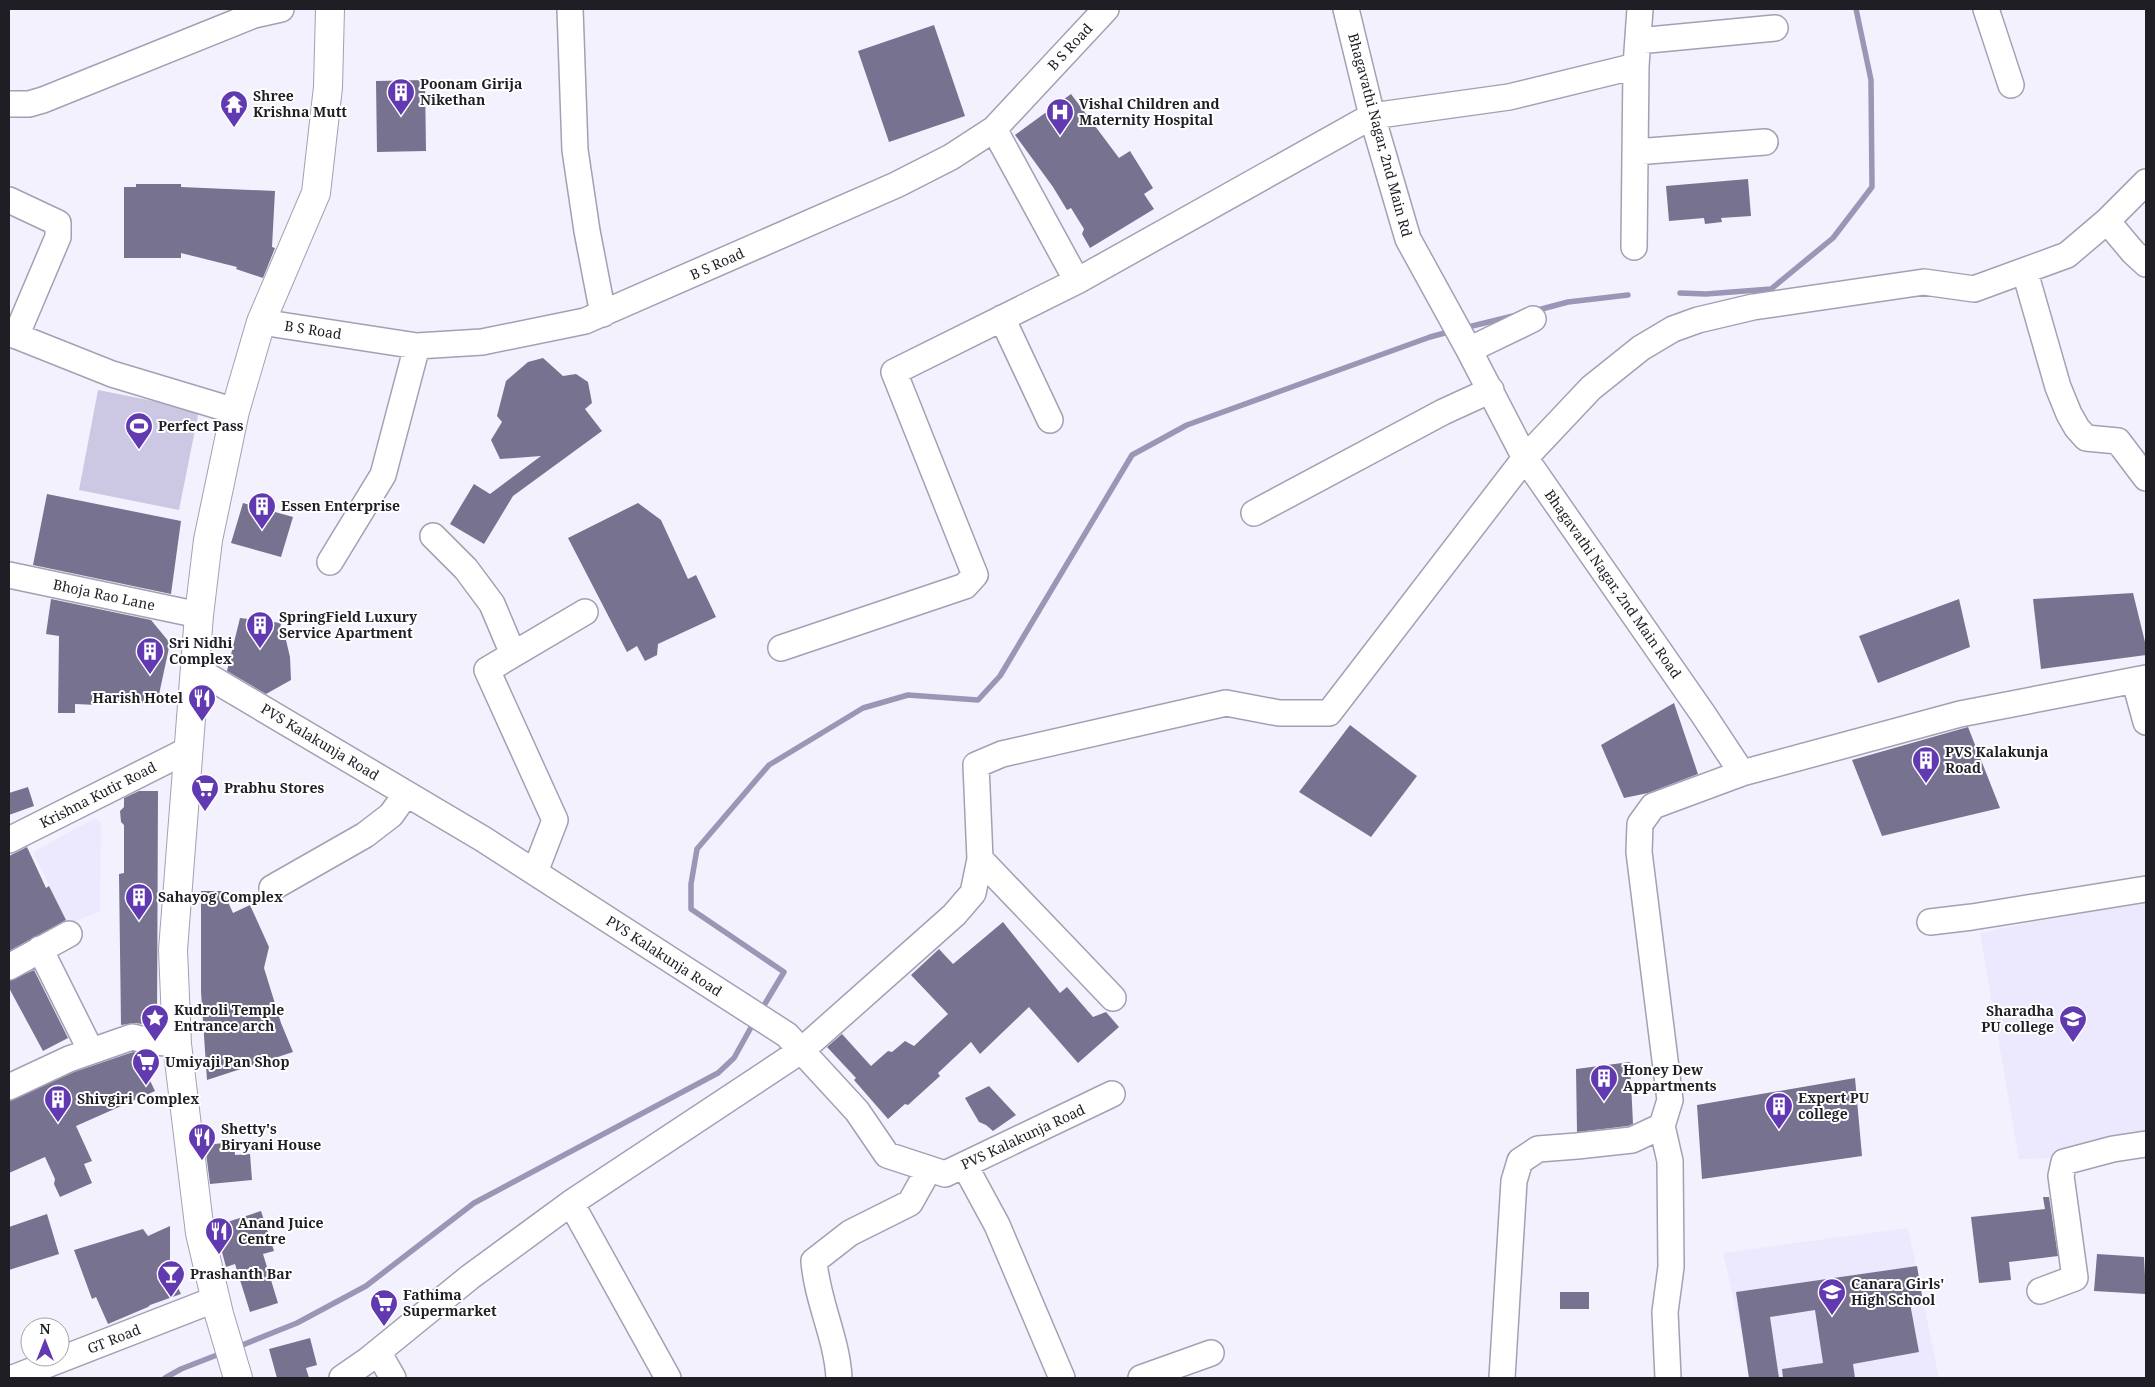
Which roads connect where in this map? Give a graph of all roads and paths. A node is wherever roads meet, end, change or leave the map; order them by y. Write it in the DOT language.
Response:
graph roads {
  1 [pos="281,9"];
  2 [pos="330,9"];
  3 [pos="570,9"];
  4 [pos="1106,9"];
  5 [pos="1346,9"];
  6 [pos="1640,9"];
  7 [pos="1986,9"];
  8 [pos="1775,28"];
  9 [pos="1638,41"];
  10 [pos="1636,66"];
  11 [pos="2010,85"];
  12 [pos="9,104"];
  13 [pos="1372,116"];
  14 [pos="994,129"];
  15 [pos="1764,142"];
  16 [pos="1635,152"];
  17 [pos="2146,182"];
  18 [pos="9,200"];
  19 [pos="2107,221"];
  20 [pos="1634,247"];
  21 [pos="2146,264"];
  22 [pos="2025,272"];
  23 [pos="1076,281"];
  24 [pos="603,314"];
  25 [pos="1002,318"];
  26 [pos="1533,319"];
  27 [pos="261,322"];
  28 [pos="12,334"];
  29 [pos="418,346"];
  30 [pos="1467,346"];
  31 [pos="1491,390"];
  32 [pos="234,411"];
  33 [pos="1050,420"];
  34 [pos="1525,458"];
  35 [pos="2146,478"];
  36 [pos="1254,513"];
  37 [pos="433,536"];
  38 [pos="330,562"];
  39 [pos="9,575"];
  40 [pos="585,612"];
  41 [pos="199,615"];
  42 [pos="781,648"];
  43 [pos="513,654"];
  44 [pos="196,668"];
  45 [pos="2141,680"];
  46 [pos="2146,722"];
  47 [pos="188,750"];
  48 [pos="1742,774"];
  49 [pos="406,794"];
  50 [pos="9,840"];
  51 [pos="980,859"];
  52 [pos="535,872"];
  53 [pos="272,888"];
  54 [pos="2146,889"];
  55 [pos="1930,922"];
  56 [pos="69,934"];
  57 [pos="40,950"];
  58 [pos="9,967"];
  59 [pos="1114,998"];
  60 [pos="794,1042"];
  61 [pos="177,1044"];
  62 [pos="91,1051"];
  63 [pos="9,1087"];
  64 [pos="1112,1094"];
  65 [pos="1662,1126"];
  66 [pos="2146,1144"];
  67 [pos="965,1166"];
  68 [pos="929,1169"];
  69 [pos="571,1203"];
  70 [pos="2040,1290"];
  71 [pos="218,1306"];
  72 [pos="378,1352"];
  73 [pos="1211,1353"];
  74 [pos="237,1375"];
  75 [pos="13,1378"];
  76 [pos="342,1378"];
  77 [pos="393,1378"];
  78 [pos="668,1378"];
  79 [pos="839,1378"];
  80 [pos="1062,1378"];
  81 [pos="1141,1378"];
  82 [pos="1502,1378"];
  83 [pos="1668,1378"];
  1 -- 12 [label="street"];
  2 -- 27 [label="main road"];
  3 -- 24 [label="street"];
  4 -- 14 [label="street, B S Road"];
  5 -- 13 [label="street, Bhagavathi Nagar, 2nd Main Rd"];
  6 -- 9 [label="street"];
  7 -- 11 [label="street"];
  8 -- 9 [label="street"];
  9 -- 10 [label="street"];
  10 -- 13 [label="street"];
  10 -- 16 [label="street"];
  13 -- 23 [label="street"];
  13 -- 30 [label="street, Bhagavathi Nagar, 2nd Main Rd"];
  14 -- 23 [label="street"];
  14 -- 24 [label="street, B S Road"];
  15 -- 16 [label="street"];
  16 -- 20 [label="street"];
  17 -- 19 [label="street"];
  18 -- 28 [label="street"];
  19 -- 21 [label="street"];
  19 -- 22 [label="street"];
  22 -- 34 [label="street"];
  22 -- 35 [label="street"];
  23 -- 25 [label="street"];
  24 -- 29 [label="street, B S Road"];
  25 -- 33 [label="street"];
  25 -- 42 [label="street"];
  26 -- 30 [label="street"];
  27 -- 29 [label="street, B S Road"];
  27 -- 32 [label="main road"];
  28 -- 32 [label="street"];
  29 -- 38 [label="street"];
  30 -- 31 [label="street, Bhagavathi Nagar, 2nd Main Rd"];
  31 -- 34 [label="street, Bhagavathi Nagar, 2nd Main Road"];
  31 -- 36 [label="street"];
  32 -- 41 [label="main road"];
  34 -- 48 [label="street, Bhagavathi Nagar, 2nd Main Road"];
  34 -- 51 [label="street"];
  37 -- 43 [label="street"];
  39 -- 41 [label="street, Bhoja Rao Lane"];
  40 -- 43 [label="street"];
  41 -- 44 [label="main road"];
  43 -- 52 [label="street"];
  44 -- 47 [label="main road"];
  44 -- 49 [label="street, PVS Kalakunja Road"];
  45 -- 46 [label="street"];
  45 -- 48 [label="street"];
  47 -- 50 [label="street, Krishna Kutir Road"];
  47 -- 61 [label="main road"];
  48 -- 65 [label="street"];
  49 -- 52 [label="street, PVS Kalakunja Road"];
  49 -- 53 [label="street"];
  51 -- 59 [label="street"];
  51 -- 60 [label="street"];
  52 -- 60 [label="street, PVS Kalakunja Road"];
  54 -- 55 [label="street"];
  56 -- 57 [label="street"];
  57 -- 58 [label="street"];
  57 -- 62 [label="street"];
  60 -- 68 [label="street, PVS Kalakunja Road"];
  60 -- 69 [label="street"];
  61 -- 62 [label="street"];
  61 -- 71 [label="main road"];
  62 -- 63 [label="street"];
  64 -- 67 [label="street, PVS Kalakunja Road"];
  65 -- 82 [label="street"];
  65 -- 83 [label="street"];
  66 -- 70 [label="street"];
  67 -- 68 [label="street, PVS Kalakunja Road"];
  67 -- 80 [label="street"];
  68 -- 79 [label="street"];
  69 -- 72 [label="street"];
  69 -- 78 [label="street"];
  71 -- 74 [label="main road"];
  71 -- 75 [label="street, GT Road"];
  72 -- 76 [label="street"];
  72 -- 77 [label="street"];
  73 -- 81 [label="street"];
}
